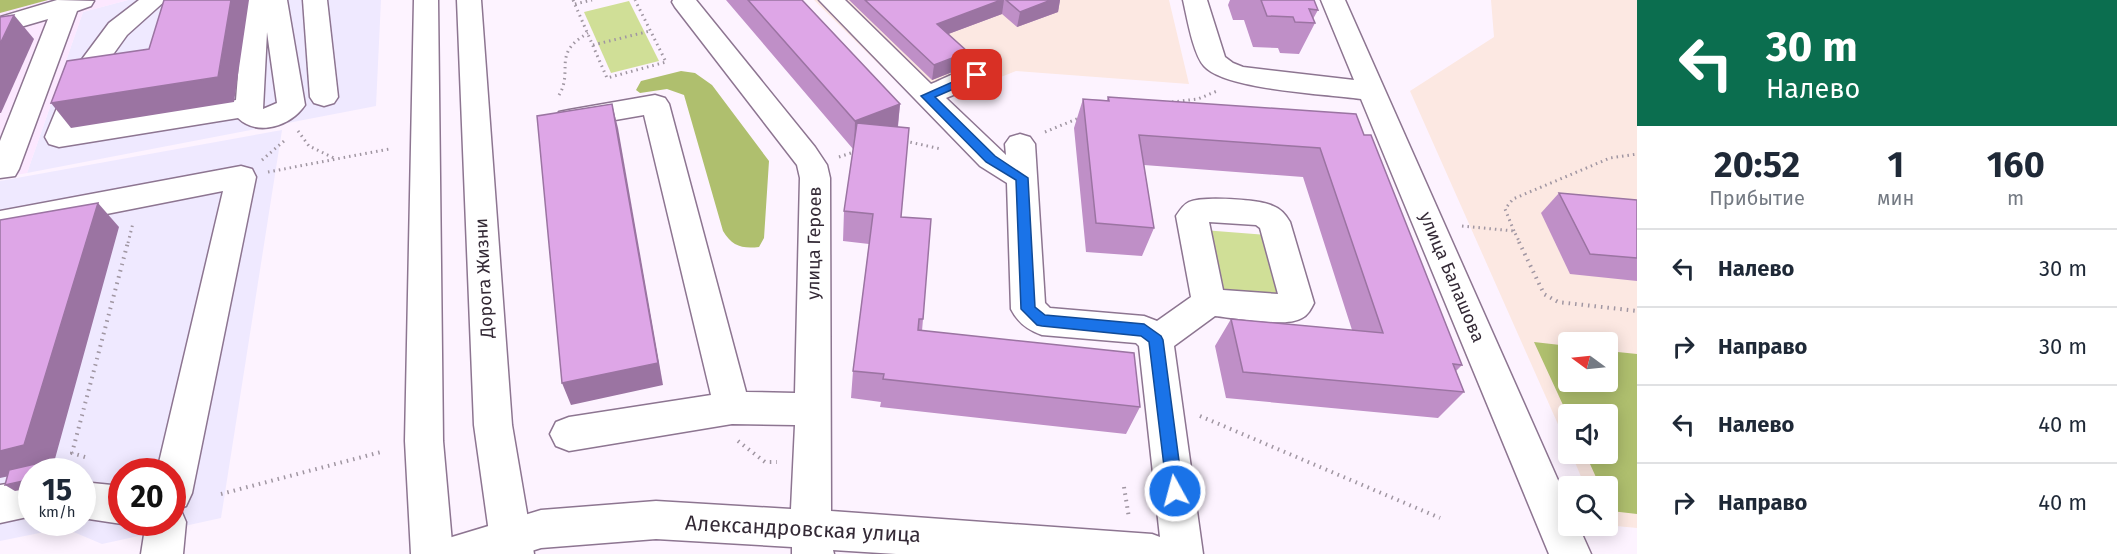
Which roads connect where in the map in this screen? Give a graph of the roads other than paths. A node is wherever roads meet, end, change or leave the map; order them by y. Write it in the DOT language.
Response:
graph roads {
  1 [pos="154,0"];
  2 [pos="256,0"];
  3 [pos="275,0"];
  4 [pos="315,0"];
  5 [pos="426,0"];
  6 [pos="469,0"];
  7 [pos="831,0"];
  8 [pos="1196,0"];
  9 [pos="1333,0"];
  10 [pos="684,2"];
  11 [pos="75,3"];
  12 [pos="0,25"];
  13 [pos="977,75"];
  14 [pos="1372,91"];
  15 [pos="927,96"];
  16 [pos="324,97"];
  17 [pos="249,107"];
  18 [pos="558,110"];
  19 [pos="1020,144"];
  20 [pos="4,169"];
  21 [pos="1022,178"];
  22 [pos="0,223"];
  23 [pos="1209,302"];
  24 [pos="1156,340"];
  25 [pos="732,408"];
  26 [pos="813,409"];
  27 [pos="569,434"];
  28 [pos="180,458"];
  29 [pos="18,501"];
  30 [pos="0,504"];
  31 [pos="164,536"];
  32 [pos="812,541"];
  33 [pos="512,546"];
  34 [pos="1067,550"];
  35 [pos="162,554"];
  36 [pos="432,554"];
  37 [pos="458,554"];
  38 [pos="1152,554"];
  39 [pos="1182,554"];
  40 [pos="1570,554"];
  1 -- 17 [label="street"];
  2 -- 17 [label="street"];
  3 -- 17 [label="street"];
  4 -- 16 [label="street"];
  5 -- 36 [label="street"];
  6 -- 33 [label="street, Дорога Жизни"];
  7 -- 15 [label="street"];
  8 -- 14 [label="street"];
  9 -- 14 [label="street, улица Балашова"];
  10 -- 26 [label="street, улица Героев"];
  11 -- 12 [label="street"];
  11 -- 20 [label="street"];
  13 -- 15 [label="street"];
  14 -- 40 [label="street, улица Балашова"];
  15 -- 21 [label="street"];
  18 -- 25 [label="street"];
  19 -- 21 [label="street"];
  21 -- 24 [label="street"];
  22 -- 28 [label="street"];
  23 -- 24 [label="street"];
  24 -- 39 [label="street"];
  25 -- 26 [label="street"];
  25 -- 27 [label="street"];
  26 -- 32 [label="street, улица Героев"];
  29 -- 30 [label="street"];
  31 -- 35 [label="street"];
  32 -- 33 [label="street, Александровская улица"];
  32 -- 34 [label="street, Александровская улица"];
  33 -- 37 [label="street, Александровская улица"];
  34 -- 38 [label="street, Александровская улица"];
}
